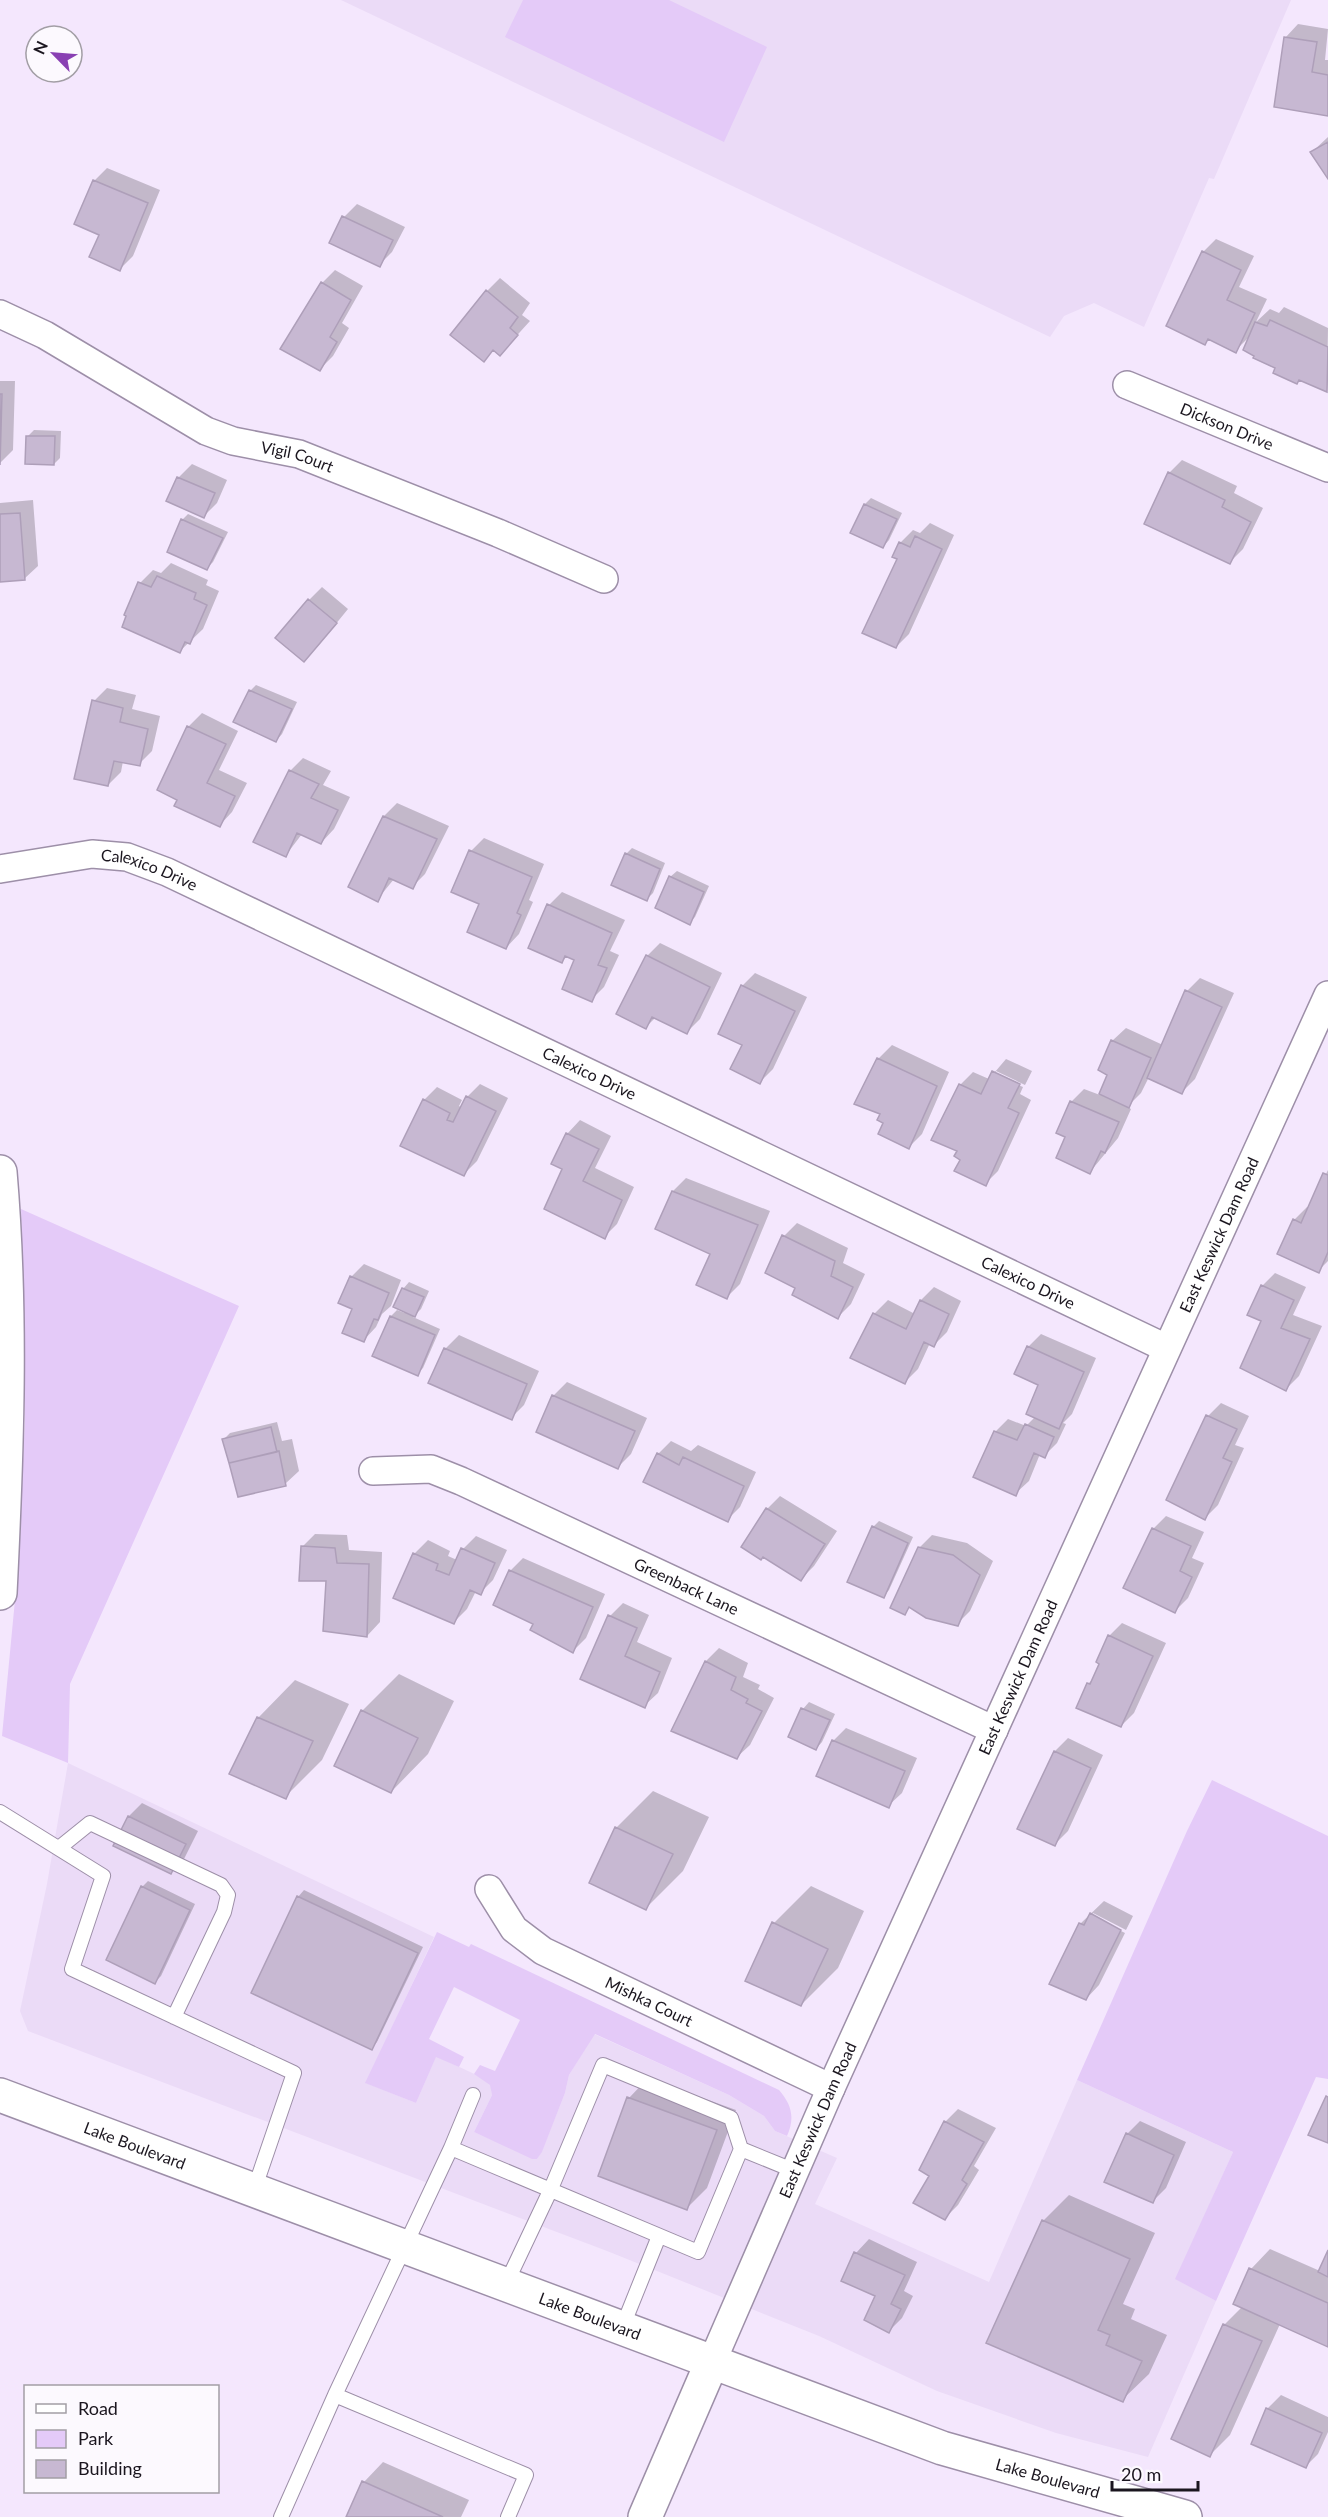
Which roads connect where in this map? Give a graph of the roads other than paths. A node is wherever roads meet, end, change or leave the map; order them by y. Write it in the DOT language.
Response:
graph roads {
  1 [pos="0,314"];
  2 [pos="1127,385"];
  3 [pos="1328,468"];
  4 [pos="604,579"];
  5 [pos="0,869"];
  6 [pos="1328,995"];
  7 [pos="0,1172"];
  8 [pos="1166,1348"];
  9 [pos="373,1471"];
  10 [pos="0,1593"];
  11 [pos="994,1730"];
  12 [pos="0,1812"];
  13 [pos="60,1848"];
  14 [pos="489,1889"];
  15 [pos="174,2017"];
  16 [pos="831,2088"];
  17 [pos="473,2094"];
  18 [pos="0,2095"];
  19 [pos="451,2148"];
  20 [pos="741,2149"];
  21 [pos="795,2171"];
  22 [pos="254,2190"];
  23 [pos="550,2191"];
  24 [pos="659,2236"];
  25 [pos="405,2247"];
  26 [pos="506,2284"];
  27 [pos="622,2328"];
  28 [pos="712,2362"];
  29 [pos="335,2395"];
  30 [pos="281,2517"];
  31 [pos="508,2517"];
  32 [pos="645,2517"];
  33 [pos="1185,2517"];
  1 -- 4 [label="street, Vigil Court"];
  2 -- 3 [label="street, Dickson Drive"];
  5 -- 8 [label="street, Calexico Drive"];
  6 -- 8 [label="street, East Keswick Dam Road"];
  7 -- 10 [label="main road"];
  8 -- 11 [label="street, East Keswick Dam Road"];
  9 -- 11 [label="street, Greenback Lane"];
  11 -- 16 [label="street, East Keswick Dam Road"];
  12 -- 13 [label="lane"];
  13 -- 15 [label="lane"];
  13 -- 15 [label="lane"];
  14 -- 16 [label="street, Mishka Court"];
  15 -- 22 [label="lane"];
  16 -- 21 [label="street, East Keswick Dam Road"];
  17 -- 19 [label="lane"];
  18 -- 22 [label="main road, Lake Boulevard"];
  19 -- 23 [label="lane"];
  19 -- 25 [label="lane"];
  20 -- 21 [label="lane"];
  20 -- 23 [label="lane"];
  20 -- 24 [label="lane"];
  21 -- 28 [label="street, East Keswick Dam Road"];
  22 -- 25 [label="main road, Lake Boulevard"];
  23 -- 24 [label="lane"];
  23 -- 26 [label="lane"];
  24 -- 27 [label="lane"];
  25 -- 26 [label="main road, Lake Boulevard"];
  25 -- 29 [label="lane"];
  26 -- 27 [label="main road, Lake Boulevard"];
  27 -- 28 [label="main road, Lake Boulevard"];
  28 -- 32 [label="main road"];
  28 -- 33 [label="main road, Lake Boulevard"];
  29 -- 30 [label="lane"];
  29 -- 31 [label="lane"];
}
